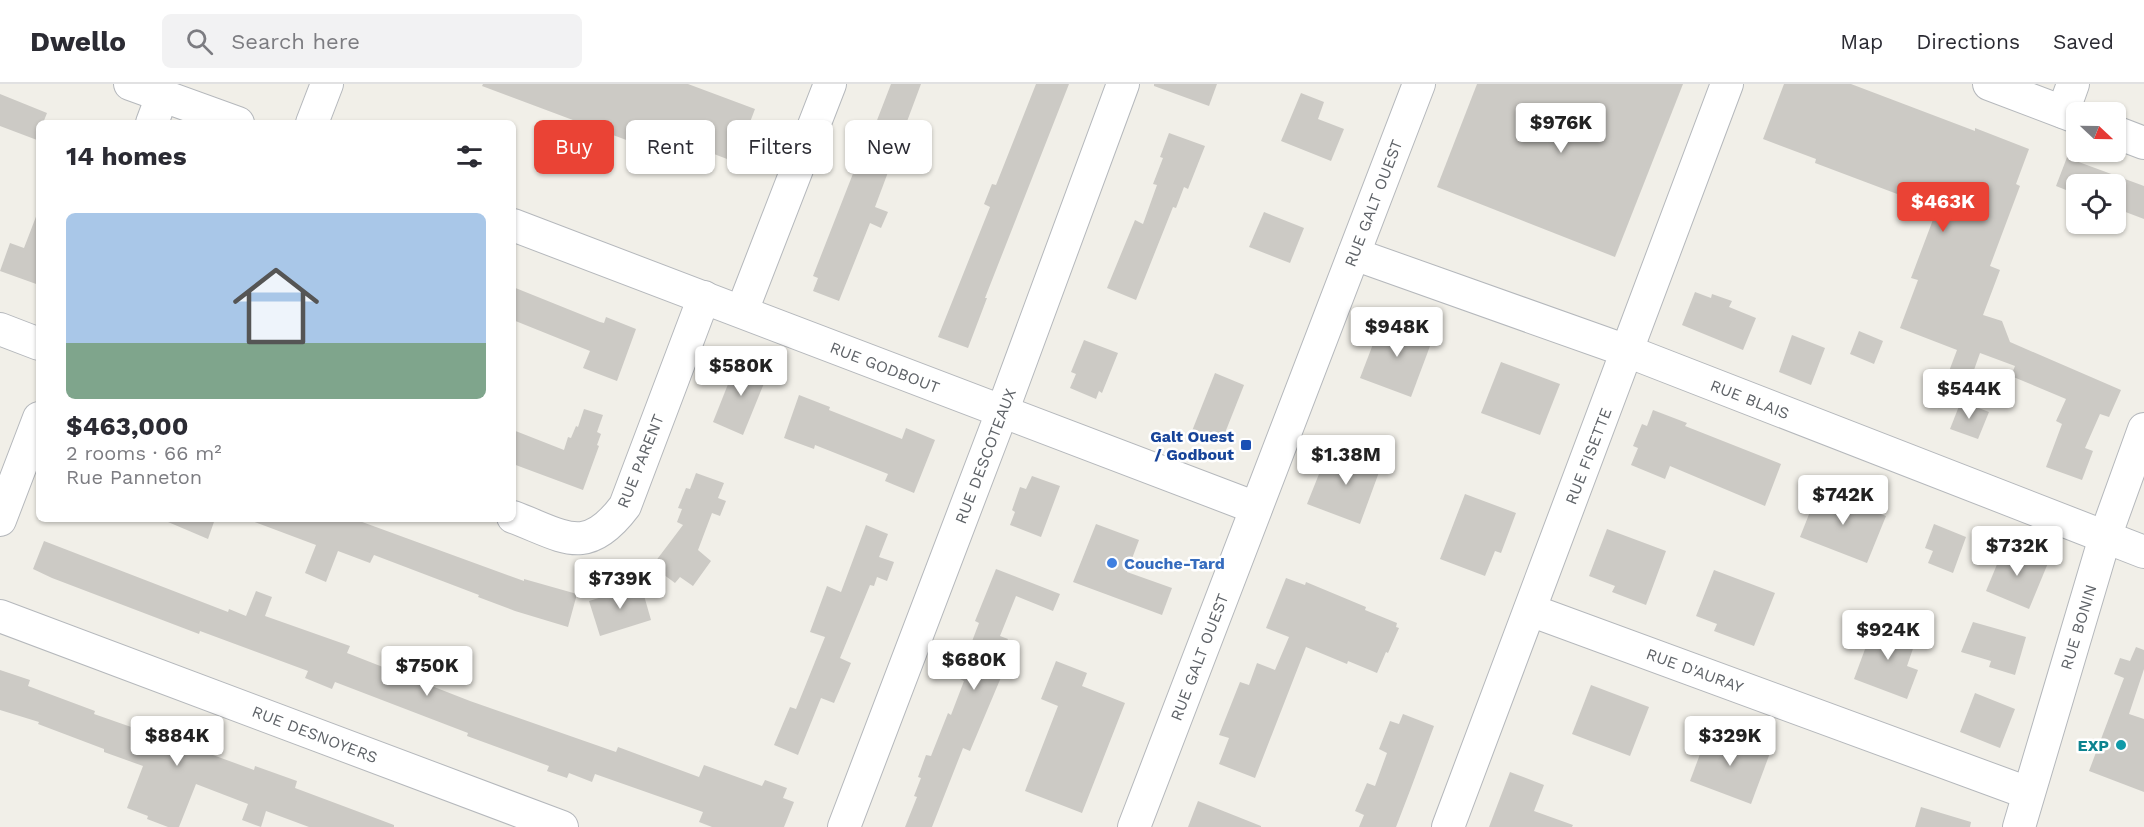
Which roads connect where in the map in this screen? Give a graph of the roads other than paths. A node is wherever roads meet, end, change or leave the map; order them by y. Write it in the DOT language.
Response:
graph roads {
  1 [pos="130,84"];
  2 [pos="327,84"];
  3 [pos="830,84"];
  4 [pos="1124,84"];
  5 [pos="1419,84"];
  6 [pos="1727,84"];
  7 [pos="1989,84"];
  8 [pos="2066,103"];
  9 [pos="157,110"];
  10 [pos="219,120"];
  11 [pos="313,120"];
  12 [pos="2126,136"];
  13 [pos="2144,143"];
  14 [pos="516,226"];
  15 [pos="1354,254"];
  16 [pos="704,297"];
  17 [pos="741,311"];
  18 [pos="0,329"];
  19 [pos="36,343"];
  20 [pos="1627,351"];
  21 [pos="1002,412"];
  22 [pos="36,426"];
  23 [pos="2144,429"];
  24 [pos="1256,508"];
  25 [pos="516,519"];
  26 [pos="0,520"];
  27 [pos="2105,537"];
  28 [pos="2144,552"];
  29 [pos="1530,610"];
  30 [pos="0,616"];
  31 [pos="2028,793"];
  32 [pos="508,817"];
  33 [pos="562,827"];
  34 [pos="844,827"];
  35 [pos="1134,827"];
  36 [pos="1448,827"];
  37 [pos="2019,827"];
  1 -- 9 [label="street"];
  2 -- 11 [label="street"];
  3 -- 17 [label="street"];
  4 -- 21 [label="street, RUE DESCOTEAUX"];
  5 -- 15 [label="street, RUE GALT OUEST"];
  6 -- 20 [label="street, RUE FISETTE"];
  7 -- 8 [label="street"];
  9 -- 10 [label="street"];
  12 -- 13 [label="street"];
  14 -- 16 [label="street, RUE GODBOUT"];
  15 -- 20 [label="street, RUE BLAIS"];
  15 -- 24 [label="street, RUE GALT OUEST"];
  16 -- 17 [label="street, RUE GODBOUT"];
  16 -- 25 [label="street, RUE PARENT"];
  17 -- 21 [label="street, RUE GODBOUT"];
  18 -- 19 [label="street"];
  20 -- 27 [label="street, RUE BLAIS"];
  20 -- 29 [label="street, RUE FISETTE"];
  21 -- 24 [label="street, RUE GODBOUT"];
  21 -- 34 [label="street, RUE DESCOTEAUX"];
  22 -- 26 [label="street"];
  23 -- 27 [label="street, RUE BONIN"];
  24 -- 35 [label="street, RUE GALT OUEST"];
  27 -- 28 [label="street, RUE BLAIS"];
  27 -- 31 [label="street, RUE BONIN"];
  29 -- 31 [label="street, RUE D'AURAY"];
  29 -- 36 [label="street, RUE FISETTE"];
  30 -- 32 [label="street, RUE DESNOYERS"];
  31 -- 37 [label="street, RUE BONIN"];
  32 -- 33 [label="street, RUE DESNOYERS"];
}
